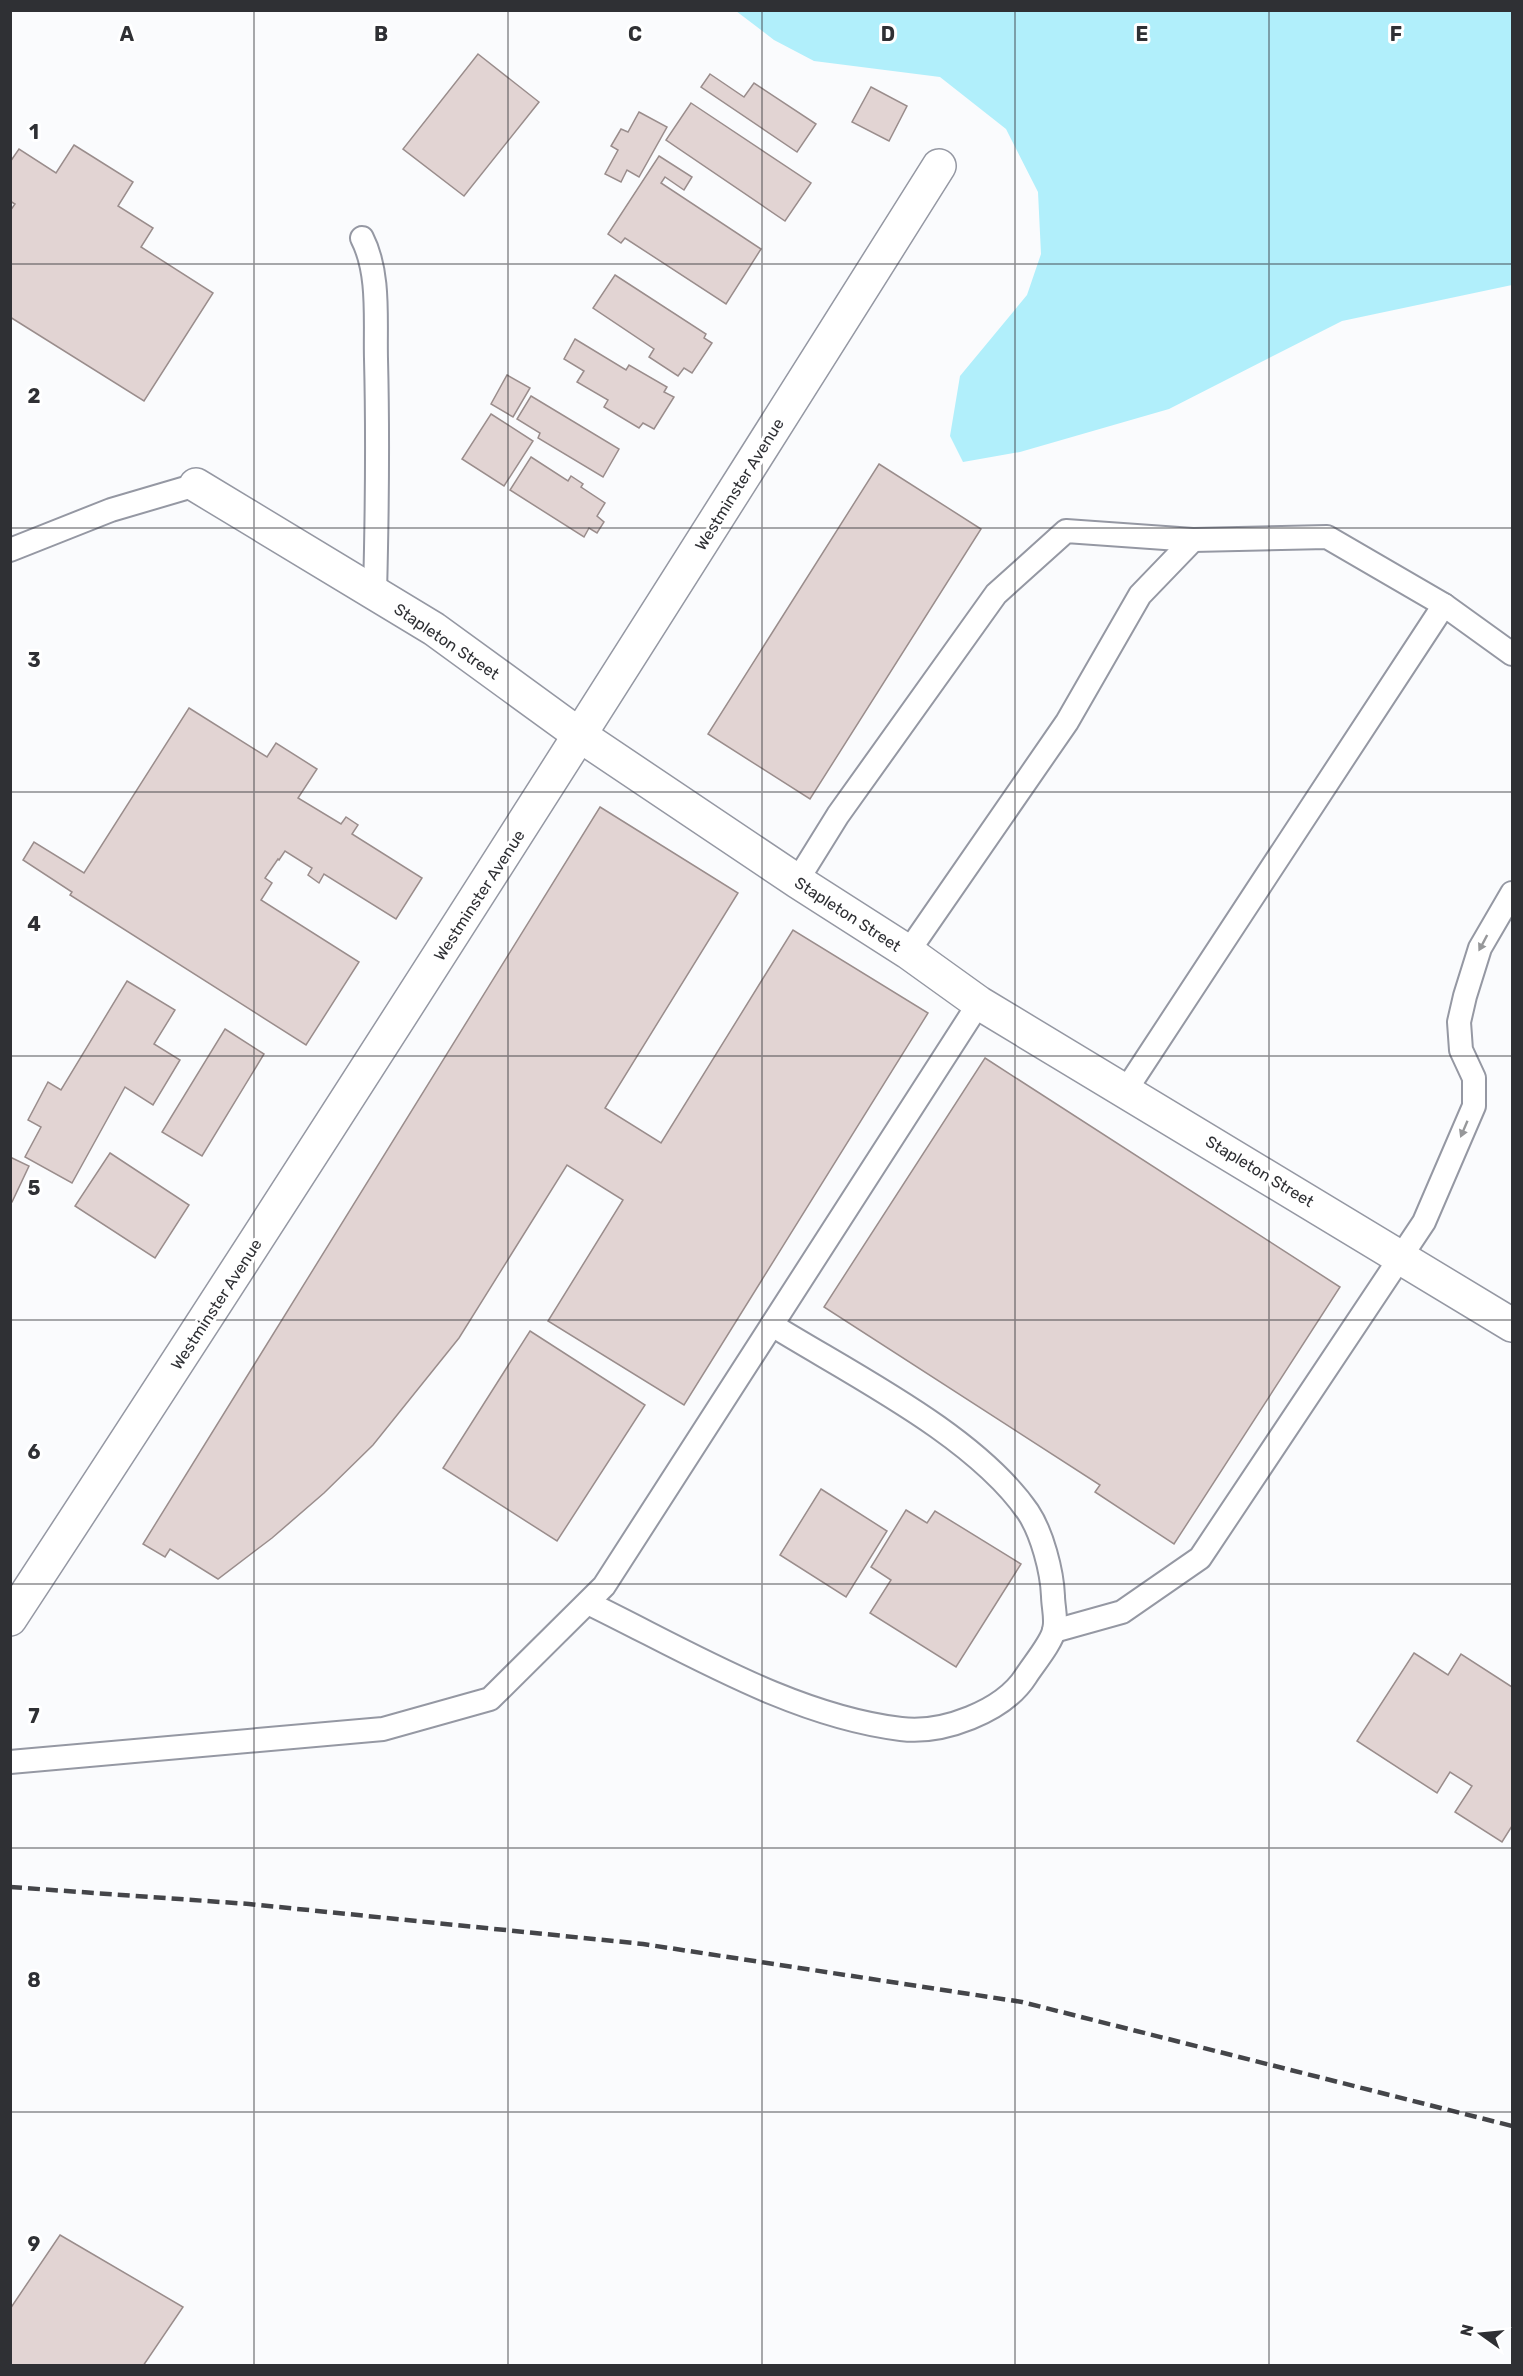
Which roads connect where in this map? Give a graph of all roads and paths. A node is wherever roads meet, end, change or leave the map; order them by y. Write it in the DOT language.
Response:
graph roads {
  1 [pos="939,166"];
  2 [pos="362,238"];
  3 [pos="196,485"];
  4 [pos="1193,540"];
  5 [pos="10,550"];
  6 [pos="375,593"];
  7 [pos="1444,605"];
  8 [pos="1512,654"];
  9 [pos="581,736"];
  10 [pos="797,881"];
  11 [pos="1512,893"];
  12 [pos="908,952"];
  13 [pos="979,1003"];
  14 [pos="1126,1090"];
  15 [pos="1400,1256"];
  16 [pos="772,1325"];
  17 [pos="1512,1325"];
  18 [pos="588,1603"];
  19 [pos="10,1619"];
  20 [pos="1054,1631"];
  21 [pos="10,1762"];
  1 -- 9 [label="street, Westminster Avenue"];
  2 -- 6 [label="lane"];
  3 -- 5 [label="lane"];
  3 -- 6 [label="street, Stapleton Street"];
  4 -- 7 [label="lane"];
  4 -- 10 [label="lane"];
  4 -- 12 [label="lane"];
  6 -- 9 [label="street, Stapleton Street"];
  7 -- 8 [label="lane"];
  7 -- 14 [label="lane"];
  9 -- 10 [label="street, Stapleton Street"];
  9 -- 19 [label="street, Westminster Avenue"];
  10 -- 12 [label="street, Stapleton Street"];
  11 -- 15 [label="lane, one-way"];
  12 -- 13 [label="street, Stapleton Street"];
  13 -- 14 [label="street, Stapleton Street"];
  13 -- 16 [label="lane"];
  14 -- 15 [label="street, Stapleton Street"];
  15 -- 17 [label="street, Stapleton Street"];
  15 -- 20 [label="lane"];
  16 -- 18 [label="lane"];
  16 -- 20 [label="lane"];
  18 -- 20 [label="lane"];
  18 -- 21 [label="lane"];
}
